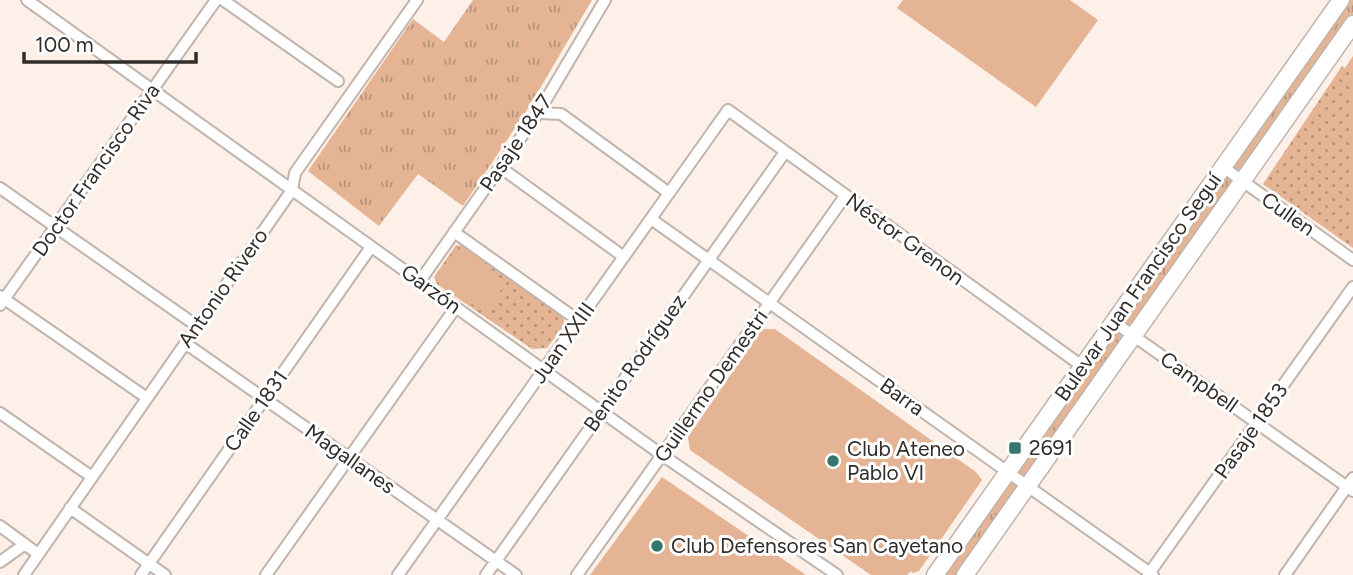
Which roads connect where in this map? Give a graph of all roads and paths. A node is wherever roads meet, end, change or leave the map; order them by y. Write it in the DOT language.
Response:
graph roads {
  1 [pos="27,0"];
  2 [pos="216,0"];
  3 [pos="223,0"];
  4 [pos="605,0"];
  5 [pos="1341,0"];
  6 [pos="415,1"];
  7 [pos="1353,24"];
  8 [pos="338,81"];
  9 [pos="152,90"];
  10 [pos="728,110"];
  11 [pos="538,113"];
  12 [pos="785,152"];
  13 [pos="500,167"];
  14 [pos="1223,167"];
  15 [pos="1242,181"];
  16 [pos="0,188"];
  17 [pos="292,190"];
  18 [pos="669,193"];
  19 [pos="845,197"];
  20 [pos="651,219"];
  21 [pos="55,227"];
  22 [pos="454,232"];
  23 [pos="372,247"];
  24 [pos="624,257"];
  25 [pos="709,260"];
  26 [pos="1353,260"];
  27 [pos="420,281"];
  28 [pos="1353,287"];
  29 [pos="1,300"];
  30 [pos="770,303"];
  31 [pos="456,307"];
  32 [pos="579,321"];
  33 [pos="1114,322"];
  34 [pos="197,326"];
  35 [pos="1134,336"];
  36 [pos="185,343"];
  37 [pos="1082,366"];
  38 [pos="544,370"];
  39 [pos="147,398"];
  40 [pos="264,399"];
  41 [pos="601,411"];
  42 [pos="0,413"];
  43 [pos="1256,423"];
  44 [pos="662,455"];
  45 [pos="349,458"];
  46 [pos="1008,472"];
  47 [pos="92,477"];
  48 [pos="1351,485"];
  49 [pos="1028,486"];
  50 [pos="71,508"];
  51 [pos="437,519"];
  52 [pos="0,526"];
  53 [pos="25,544"];
  54 [pos="38,554"];
  55 [pos="496,561"];
  56 [pos="0,562"];
  57 [pos="149,564"];
  58 [pos="1150,574"];
  59 [pos="23,575"];
  60 [pos="141,575"];
  61 [pos="165,575"];
  62 [pos="266,575"];
  63 [pos="398,575"];
  64 [pos="486,575"];
  65 [pos="516,575"];
  66 [pos="577,575"];
  67 [pos="837,575"];
  68 [pos="935,575"];
  69 [pos="965,575"];
  70 [pos="1284,575"];
  1 -- 9 [label="street, Garzón"];
  2 -- 9 [label="street, Doctor Francisco Riva"];
  3 -- 8 [label="street"];
  4 -- 11 [label="street, Pasaje 1847"];
  5 -- 14 [label="main road, Bulevar Juan Francisco Seguí"];
  6 -- 17 [label="street, Antonio Rivero"];
  7 -- 15 [label="main road, Bulevar Juan Francisco Seguí"];
  9 -- 17 [label="street, Garzón"];
  9 -- 21 [label="street, Doctor Francisco Riva"];
  10 -- 12 [label="street, Néstor Grenon"];
  10 -- 18 [label="street, Juan XXIII"];
  11 -- 13 [label="street, Pasaje 1847"];
  11 -- 18 [label="street"];
  12 -- 19 [label="street, Néstor Grenon"];
  12 -- 25 [label="street, Benito Rodríguez"];
  13 -- 22 [label="street, Pasaje 1847"];
  13 -- 24 [label="street"];
  14 -- 15 [label="street, Cullen"];
  14 -- 33 [label="main road, Bulevar Juan Francisco Seguí"];
  15 -- 26 [label="street, Cullen"];
  15 -- 35 [label="main road, Bulevar Juan Francisco Seguí"];
  16 -- 21 [label="street"];
  17 -- 23 [label="street, Garzón"];
  17 -- 34 [label="street, Antonio Rivero"];
  18 -- 20 [label="street, Juan XXIII"];
  19 -- 30 [label="street, Guillermo Demestri"];
  19 -- 37 [label="street, Néstor Grenon"];
  20 -- 24 [label="street, Juan XXIII"];
  20 -- 25 [label="street, Barra"];
  21 -- 29 [label="street, Doctor Francisco Riva"];
  21 -- 34 [label="street"];
  22 -- 27 [label="street, Pasaje 1847"];
  22 -- 32 [label="street"];
  23 -- 27 [label="street, Garzón"];
  23 -- 40 [label="street, Calle 1831"];
  24 -- 32 [label="street, Juan XXIII"];
  25 -- 30 [label="street, Barra"];
  25 -- 41 [label="street, Benito Rodríguez"];
  27 -- 31 [label="street, Garzón"];
  28 -- 43 [label="street, Pasaje 1853"];
  29 -- 39 [label="street"];
  30 -- 44 [label="street, Guillermo Demestri"];
  30 -- 46 [label="street, Barra"];
  31 -- 38 [label="street, Garzón"];
  31 -- 45 [label="street"];
  32 -- 38 [label="street, Juan XXIII"];
  33 -- 35 [label="street, Campbell"];
  33 -- 37 [label="main road, Bulevar Juan Francisco Seguí"];
  34 -- 36 [label="street, Antonio Rivero"];
  35 -- 43 [label="street, Campbell"];
  35 -- 49 [label="main road, Bulevar Juan Francisco Seguí"];
  36 -- 39 [label="street, Antonio Rivero"];
  36 -- 40 [label="street, Magallanes"];
  37 -- 46 [label="main road, Bulevar Juan Francisco Seguí"];
  38 -- 41 [label="street, Garzón"];
  38 -- 51 [label="street, Juan XXIII"];
  39 -- 47 [label="street, Antonio Rivero"];
  40 -- 45 [label="street, Magallanes"];
  40 -- 57 [label="street, Calle 1831"];
  41 -- 44 [label="street, Garzón"];
  41 -- 55 [label="street, Benito Rodríguez"];
  42 -- 47 [label="street"];
  43 -- 48 [label="street, Campbell"];
  43 -- 58 [label="street, Pasaje 1853"];
  44 -- 66 [label="street, Guillermo Demestri"];
  44 -- 67 [label="street, Garzón"];
  45 -- 51 [label="street, Magallanes"];
  45 -- 62 [label="street"];
  46 -- 49 [label="street, Barra"];
  46 -- 68 [label="main road, Bulevar Juan Francisco Seguí"];
  47 -- 50 [label="street, Antonio Rivero"];
  48 -- 70 [label="street"];
  49 -- 58 [label="street, Barra"];
  49 -- 69 [label="main road, Bulevar Juan Francisco Seguí"];
  50 -- 54 [label="street, Antonio Rivero"];
  50 -- 57 [label="street"];
  51 -- 55 [label="street, Magallanes"];
  51 -- 63 [label="street, Juan XXIII"];
  52 -- 53 [label="street"];
  53 -- 54 [label="street"];
  53 -- 56 [label="street"];
  54 -- 59 [label="street, Antonio Rivero"];
  55 -- 64 [label="street, Benito Rodríguez"];
  55 -- 65 [label="street, Magallanes"];
  57 -- 60 [label="street, Calle 1831"];
  57 -- 61 [label="street"];
}
